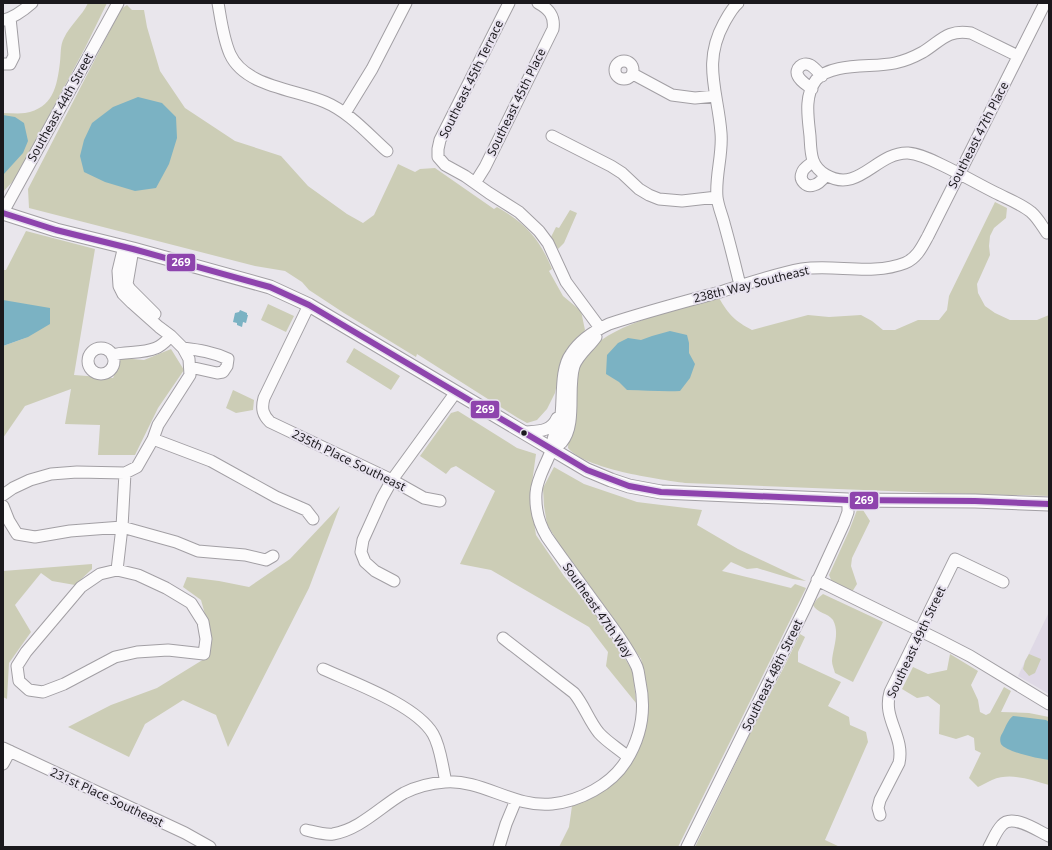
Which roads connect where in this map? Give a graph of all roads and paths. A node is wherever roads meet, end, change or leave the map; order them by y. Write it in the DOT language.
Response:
graph roads {
  1 [pos="32,3"];
  2 [pos="118,3"];
  3 [pos="218,3"];
  4 [pos="406,3"];
  5 [pos="509,3"];
  6 [pos="538,3"];
  7 [pos="1045,3"];
  8 [pos="735,4"];
  9 [pos="7,19"];
  10 [pos="8,46"];
  11 [pos="1018,56"];
  12 [pos="3,64"];
  13 [pos="633,74"];
  14 [pos="817,81"];
  15 [pos="715,96"];
  16 [pos="345,114"];
  17 [pos="552,136"];
  18 [pos="387,151"];
  19 [pos="819,169"];
  20 [pos="959,174"];
  21 [pos="475,183"];
  22 [pos="717,197"];
  23 [pos="3,212"];
  24 [pos="1047,233"];
  25 [pos="129,247"];
  26 [pos="905,263"];
  27 [pos="740,286"];
  28 [pos="309,305"];
  29 [pos="600,328"];
  30 [pos="171,336"];
  31 [pos="183,348"];
  32 [pos="112,355"];
  33 [pos="190,367"];
  34 [pos="456,392"];
  35 [pos="562,407"];
  36 [pos="525,432"];
  37 [pos="153,439"];
  38 [pos="552,450"];
  39 [pos="125,473"];
  40 [pos="392,480"];
  41 [pos="3,495"];
  42 [pos="848,500"];
  43 [pos="440,501"];
  44 [pos="1049,504"];
  45 [pos="3,506"];
  46 [pos="313,519"];
  47 [pos="122,526"];
  48 [pos="274,556"];
  49 [pos="117,570"];
  50 [pos="818,580"];
  51 [pos="394,581"];
  52 [pos="1003,582"];
  53 [pos="920,630"];
  54 [pos="503,638"];
  55 [pos="323,669"];
  56 [pos="1049,704"];
  57 [pos="6,750"];
  58 [pos="628,757"];
  59 [pos="3,764"];
  60 [pos="446,782"];
  61 [pos="516,800"];
  62 [pos="880,815"];
  63 [pos="306,830"];
  64 [pos="1049,836"];
  65 [pos="210,847"];
  66 [pos="499,847"];
  67 [pos="687,847"];
  68 [pos="989,847"];
  1 -- 9 [label="street"];
  2 -- 23 [label="street, Southeast 44th Street"];
  3 -- 16 [label="street"];
  4 -- 16 [label="street"];
  5 -- 21 [label="street, Southeast 45th Terrace"];
  6 -- 21 [label="street, Southeast 45th Place"];
  7 -- 11 [label="street, Southeast 47th Place"];
  8 -- 15 [label="street"];
  9 -- 10 [label="street"];
  10 -- 12 [label="street"];
  11 -- 14 [label="street"];
  11 -- 20 [label="street, Southeast 47th Place"];
  13 -- 15 [label="street"];
  14 -- 14 [label="street"];
  14 -- 19 [label="street"];
  15 -- 22 [label="street"];
  16 -- 18 [label="street"];
  17 -- 22 [label="street"];
  19 -- 19 [label="street"];
  19 -- 20 [label="street"];
  20 -- 24 [label="street"];
  20 -- 26 [label="street, Southeast 47th Place"];
  21 -- 29 [label="street"];
  22 -- 27 [label="street"];
  23 -- 25 [label="main road"];
  25 -- 28 [label="main road"];
  25 -- 30 [label="street"];
  26 -- 27 [label="street, 238th Way Southeast"];
  27 -- 29 [label="street, 238th Way Southeast"];
  28 -- 34 [label="main road"];
  28 -- 40 [label="street, 235th Place Southeast"];
  29 -- 35 [label="street, 238th Way Southeast"];
  29 -- 38 [label="street"];
  30 -- 31 [label="street"];
  30 -- 32 [label="street"];
  31 -- 33 [label="street"];
  31 -- 33 [label="street"];
  33 -- 37 [label="street"];
  34 -- 36 [label="main road"];
  34 -- 40 [label="street"];
  35 -- 36 [label="street, 238th Way Southeast"];
  35 -- 38 [label="street, 238th Way Southeast"];
  36 -- 38 [label="main road"];
  37 -- 39 [label="street"];
  37 -- 46 [label="street"];
  38 -- 42 [label="main road"];
  38 -- 58 [label="street, Southeast 47th Way"];
  39 -- 41 [label="street"];
  39 -- 47 [label="street"];
  40 -- 43 [label="street, 235th Place Southeast"];
  40 -- 51 [label="street"];
  42 -- 44 [label="main road"];
  42 -- 50 [label="street, Southeast 48th Street"];
  45 -- 47 [label="street"];
  47 -- 48 [label="street"];
  47 -- 49 [label="street"];
  49 -- 49 [label="street"];
  50 -- 53 [label="street"];
  50 -- 67 [label="street, Southeast 48th Street"];
  52 -- 53 [label="street, Southeast 49th Street"];
  53 -- 56 [label="street"];
  53 -- 62 [label="street, Southeast 49th Street"];
  54 -- 58 [label="street"];
  55 -- 60 [label="street"];
  57 -- 59 [label="street"];
  57 -- 65 [label="street, 231st Place Southeast"];
  58 -- 61 [label="street, Southeast 47th Way"];
  60 -- 61 [label="street, Southeast 47th Way"];
  60 -- 63 [label="street, Southeast 47th Way"];
  61 -- 66 [label="street"];
  64 -- 68 [label="street"];
}
